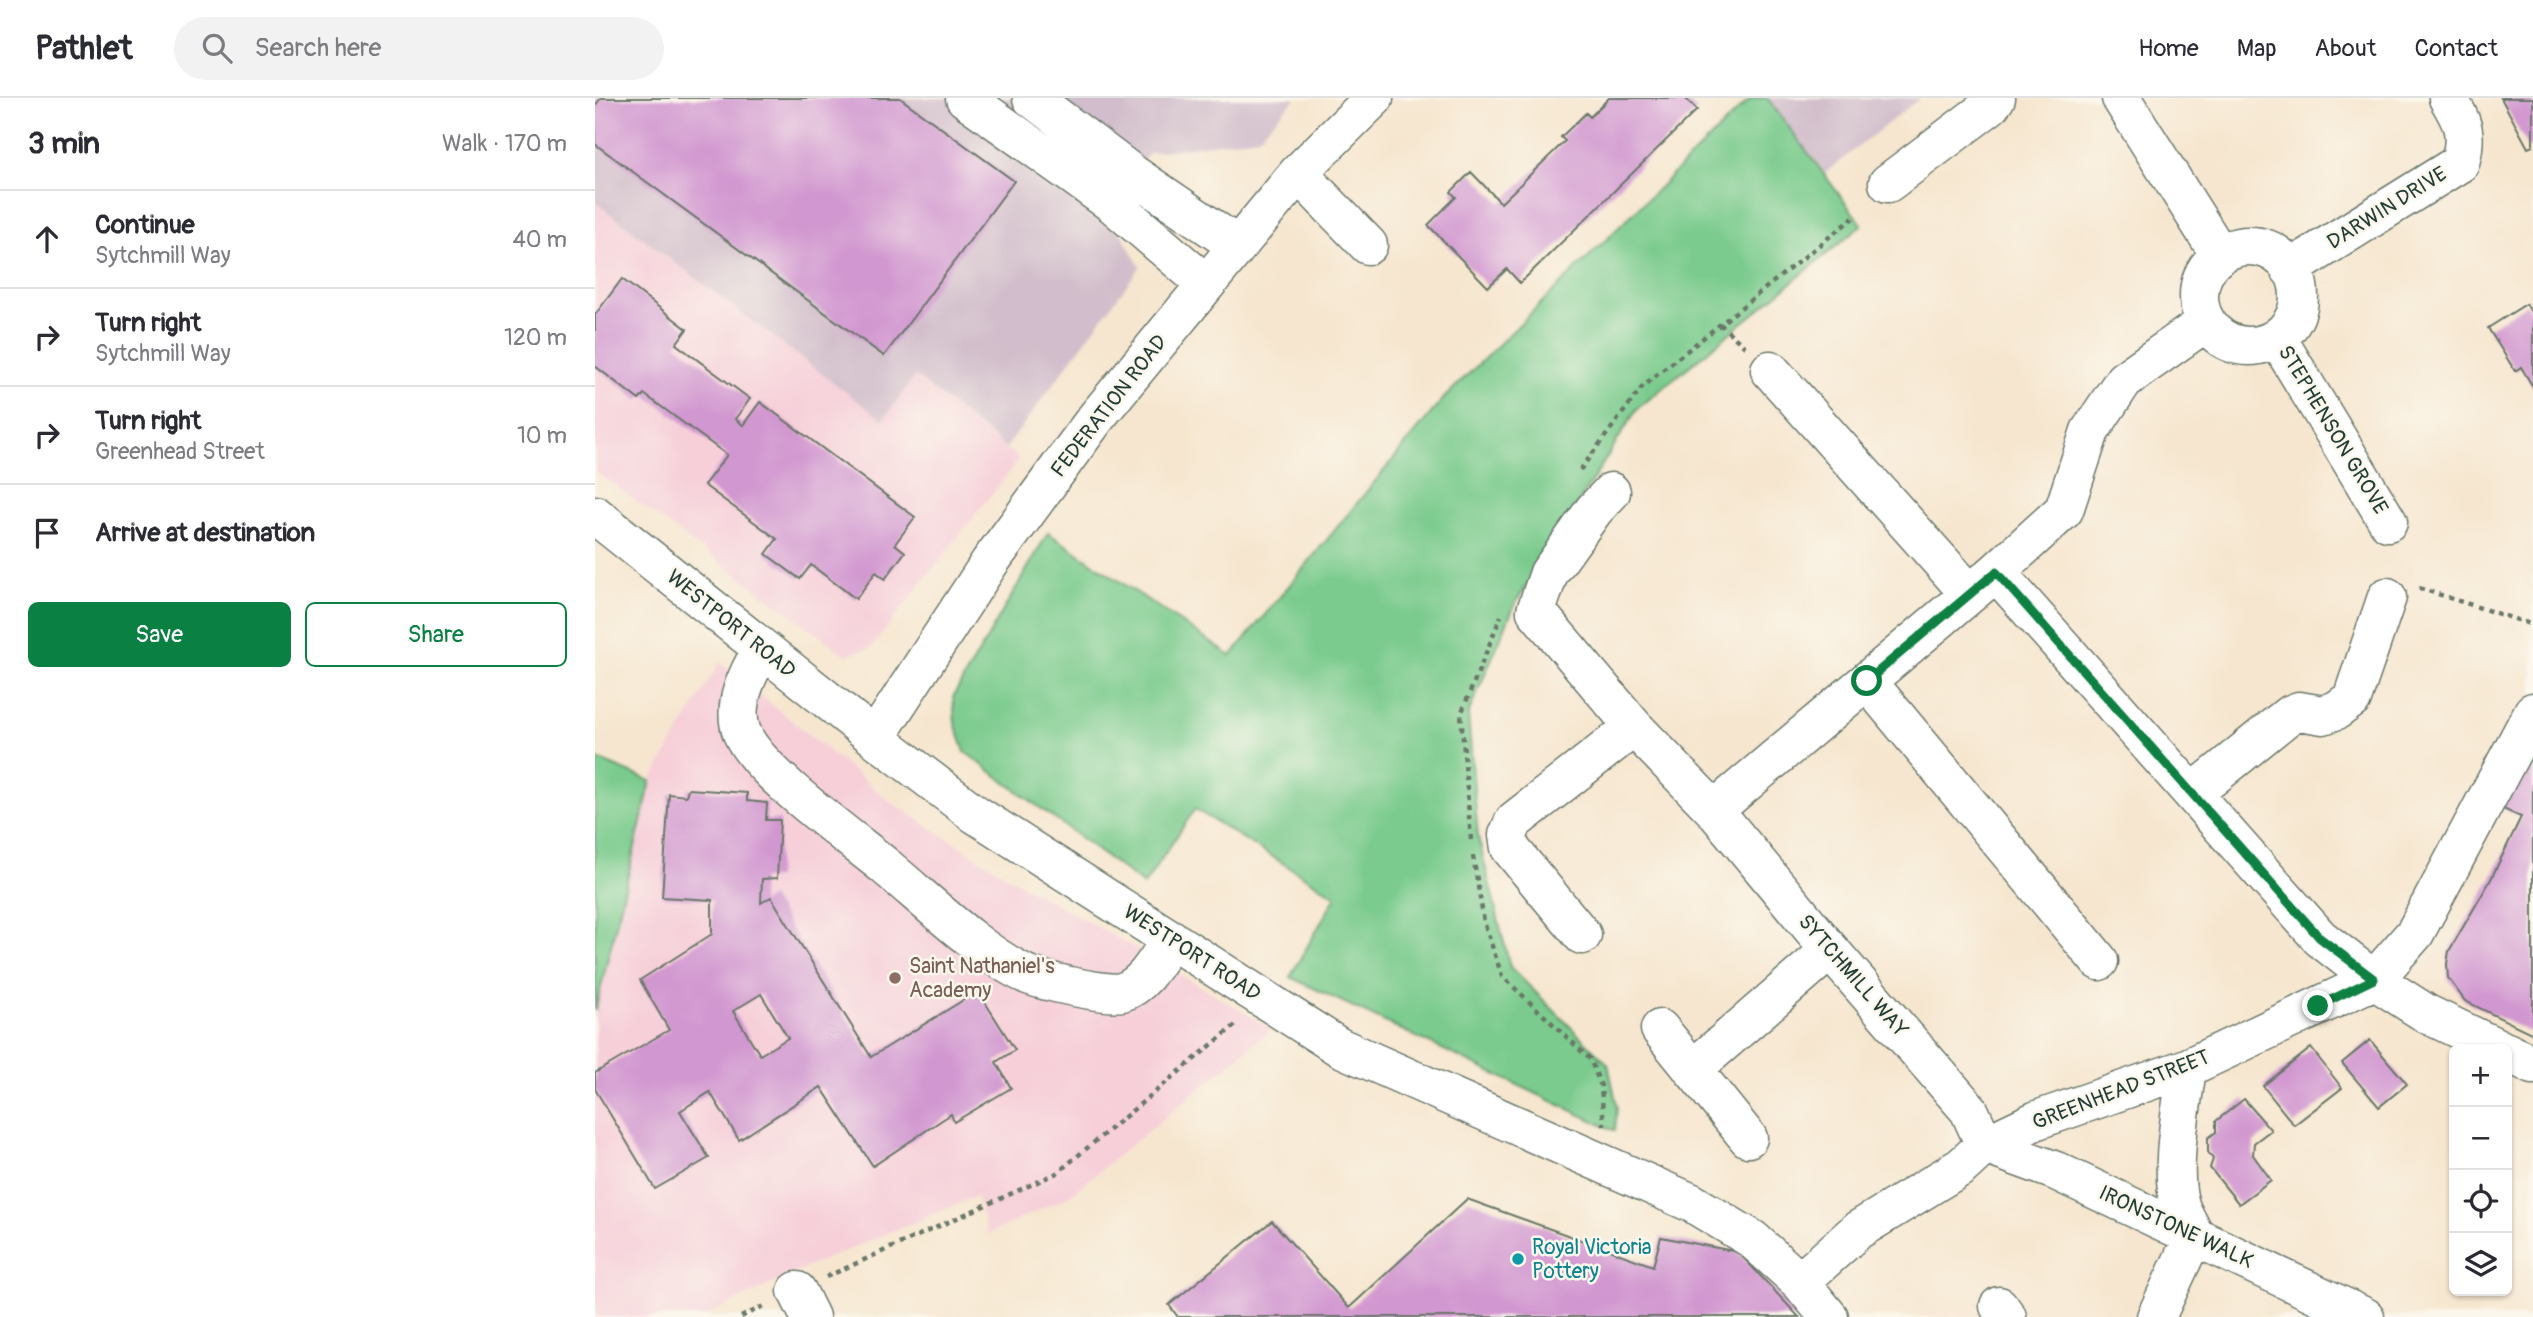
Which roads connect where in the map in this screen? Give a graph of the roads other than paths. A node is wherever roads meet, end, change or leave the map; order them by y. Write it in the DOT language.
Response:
graph roads {
  1 [pos="965,98"];
  2 [pos="1032,98"];
  3 [pos="1374,98"];
  4 [pos="1996,98"];
  5 [pos="2121,98"];
  6 [pos="2448,98"];
  7 [pos="1298,173"];
  8 [pos="1888,183"];
  9 [pos="1238,246"];
  10 [pos="1368,246"];
  11 [pos="2220,255"];
  12 [pos="2290,269"];
  13 [pos="1206,284"];
  14 [pos="2206,322"];
  15 [pos="2277,338"];
  16 [pos="1770,370"];
  17 [pos="1611,492"];
  18 [pos="595,515"];
  19 [pos="2388,522"];
  20 [pos="1983,583"];
  21 [pos="2401,591"];
  22 [pos="762,649"];
  23 [pos="1867,681"];
  24 [pos="2533,712"];
  25 [pos="1635,727"];
  26 [pos="875,738"];
  27 [pos="2193,793"];
  28 [pos="1714,810"];
  29 [pos="1582,935"];
  30 [pos="1171,939"];
  31 [pos="1830,950"];
  32 [pos="2099,961"];
  33 [pos="2374,979"];
  34 [pos="1660,1030"];
  35 [pos="2490,1044"];
  36 [pos="2512,1054"];
  37 [pos="2533,1065"];
  38 [pos="2187,1068"];
  39 [pos="1693,1069"];
  40 [pos="1748,1138"];
  41 [pos="1985,1145"];
  42 [pos="2194,1235"];
  43 [pos="1800,1282"];
  44 [pos="1829,1317"];
  45 [pos="2156,1317"];
  46 [pos="2365,1317"];
  1 -- 13 [label="street"];
  2 -- 9 [label="street"];
  3 -- 7 [label="street, FEDERATION ROAD"];
  4 -- 8 [label="street"];
  5 -- 11 [label="street"];
  6 -- 12 [label="street, DARWIN DRIVE"];
  7 -- 9 [label="street, FEDERATION ROAD"];
  7 -- 10 [label="street"];
  9 -- 13 [label="street, FEDERATION ROAD"];
  11 -- 12 [label="street"];
  11 -- 14 [label="street"];
  12 -- 15 [label="street"];
  13 -- 26 [label="street, FEDERATION ROAD"];
  14 -- 15 [label="street"];
  14 -- 20 [label="street"];
  15 -- 19 [label="street, STEPHENSON GROVE"];
  16 -- 20 [label="street"];
  17 -- 25 [label="street, SYTCHMILL WAY"];
  18 -- 22 [label="street, WESTPORT ROAD"];
  20 -- 23 [label="street"];
  20 -- 27 [label="street"];
  21 -- 27 [label="street"];
  22 -- 26 [label="street, WESTPORT ROAD"];
  22 -- 30 [label="street"];
  23 -- 28 [label="street"];
  23 -- 32 [label="street"];
  24 -- 33 [label="street, GREENHEAD STREET"];
  25 -- 28 [label="street, SYTCHMILL WAY"];
  25 -- 29 [label="street"];
  26 -- 30 [label="street, WESTPORT ROAD"];
  27 -- 33 [label="street"];
  28 -- 31 [label="street, SYTCHMILL WAY"];
  30 -- 43 [label="street, WESTPORT ROAD"];
  31 -- 39 [label="street"];
  31 -- 41 [label="street, SYTCHMILL WAY"];
  33 -- 35 [label="street"];
  33 -- 38 [label="street, GREENHEAD STREET"];
  34 -- 39 [label="street"];
  36 -- 37 [label="street"];
  38 -- 41 [label="street, GREENHEAD STREET"];
  38 -- 42 [label="street"];
  39 -- 40 [label="street"];
  41 -- 42 [label="street, IRONSTONE WALK"];
  41 -- 43 [label="street, GREENHEAD STREET"];
  42 -- 45 [label="street"];
  42 -- 46 [label="street, IRONSTONE WALK"];
  43 -- 44 [label="street, WESTPORT ROAD"];
}
